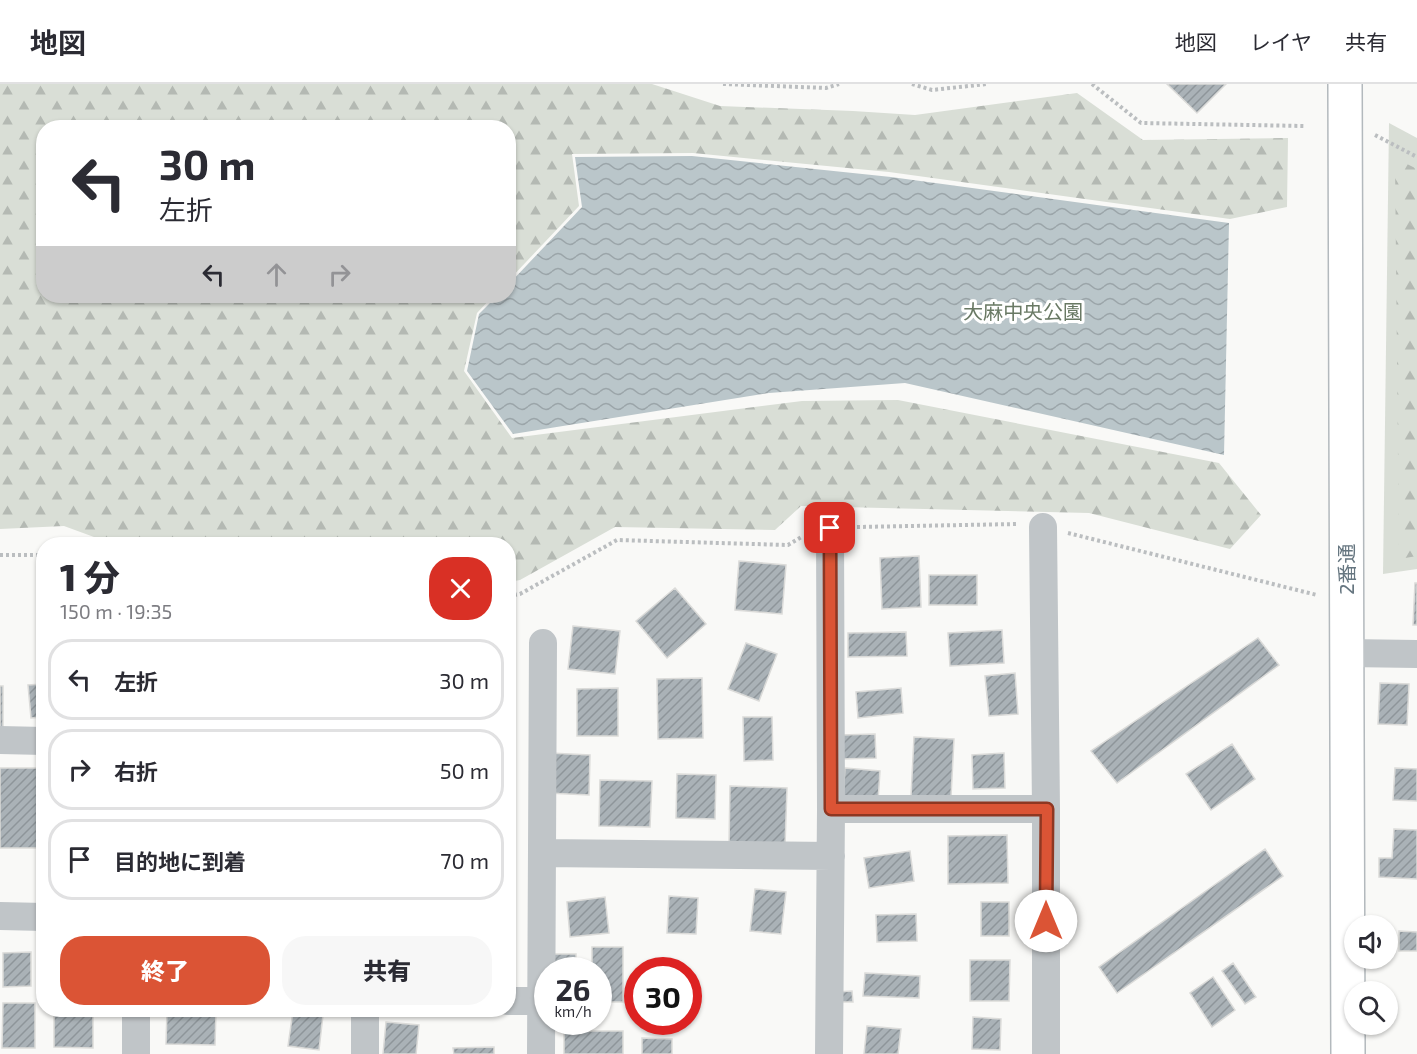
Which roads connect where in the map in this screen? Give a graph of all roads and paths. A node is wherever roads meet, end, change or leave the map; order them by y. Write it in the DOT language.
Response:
graph roads {
  1 [pos="723,84"];
  2 [pos="839,84"];
  3 [pos="912,84"];
  4 [pos="987,84"];
  5 [pos="1092,84"];
  6 [pos="1345,84"];
  7 [pos="1304,126"];
  8 [pos="1372,134"];
  9 [pos="1417,157"];
  10 [pos="1043,527"];
  11 [pos="830,528"];
  12 [pos="0,555"];
  13 [pos="36,555"];
  14 [pos="516,595"];
  15 [pos="1348,602"];
  16 [pos="543,643"];
  17 [pos="1348,653"];
  18 [pos="1417,654"];
  19 [pos="0,740"];
  20 [pos="36,741"];
  21 [pos="831,809"];
  22 [pos="1047,809"];
  23 [pos="542,853"];
  24 [pos="831,856"];
  25 [pos="0,916"];
  26 [pos="36,917"];
  27 [pos="542,957"];
  28 [pos="516,1001"];
  29 [pos="534,1001"];
  30 [pos="136,1017"];
  31 [pos="365,1017"];
  32 [pos="541,1035"];
  33 [pos="136,1054"];
  34 [pos="365,1054"];
  35 [pos="541,1054"];
  36 [pos="829,1054"];
  37 [pos="1046,1054"];
  38 [pos="1348,1054"];
  1 -- 2 [label="path"];
  3 -- 4 [label="path"];
  5 -- 7 [label="path"];
  6 -- 15 [label="main road, 2番通"];
  8 -- 9 [label="path"];
  10 -- 11 [label="path"];
  10 -- 15 [label="path"];
  10 -- 22 [label="street"];
  11 -- 14 [label="path"];
  11 -- 21 [label="street"];
  12 -- 13 [label="path"];
  15 -- 17 [label="main road, 2番通"];
  16 -- 23 [label="street"];
  17 -- 18 [label="street"];
  17 -- 38 [label="main road, 2番通"];
  19 -- 20 [label="street"];
  21 -- 22 [label="street"];
  21 -- 24 [label="street"];
  22 -- 37 [label="street"];
  23 -- 24 [label="street"];
  23 -- 27 [label="street"];
  24 -- 36 [label="street"];
  25 -- 26 [label="street"];
  28 -- 29 [label="street"];
  30 -- 33 [label="street"];
  31 -- 34 [label="street"];
  32 -- 35 [label="street"];
}
